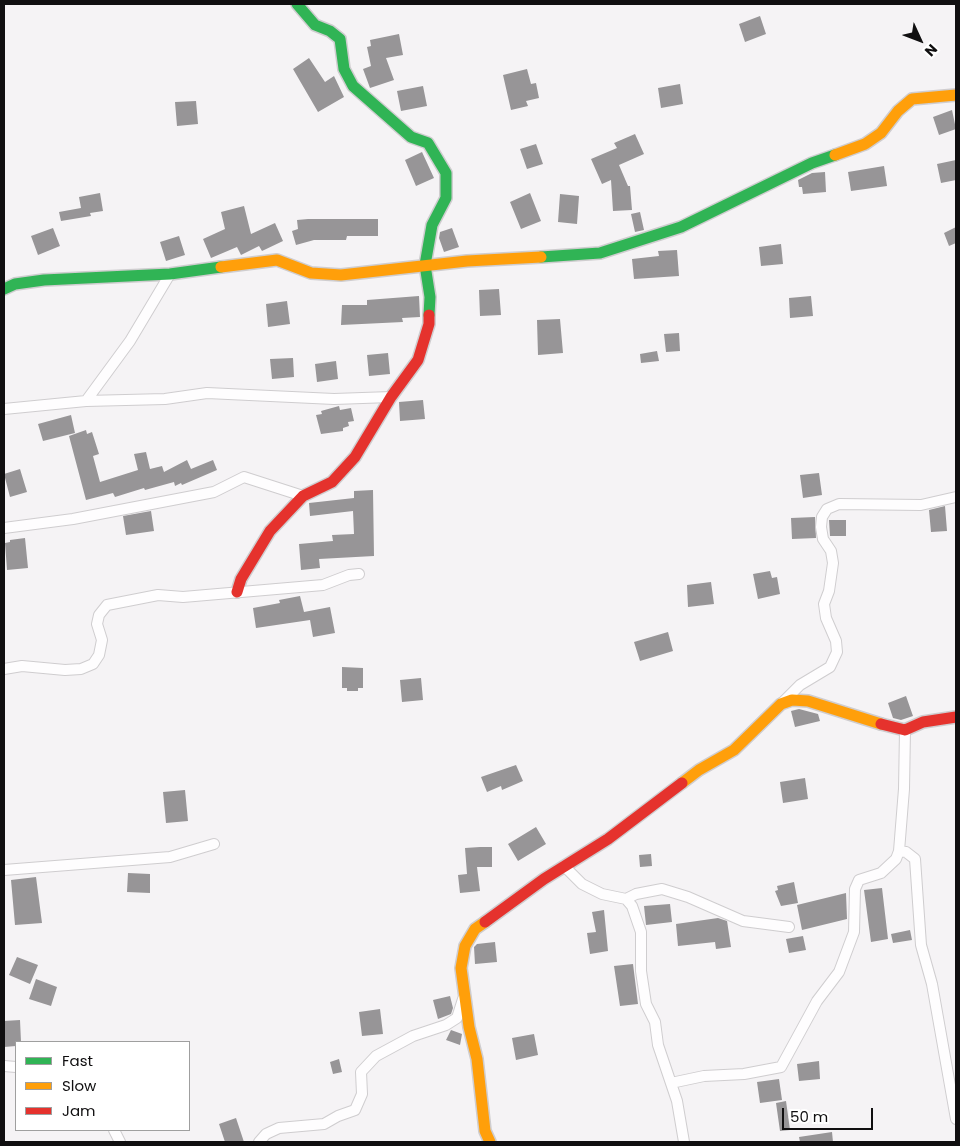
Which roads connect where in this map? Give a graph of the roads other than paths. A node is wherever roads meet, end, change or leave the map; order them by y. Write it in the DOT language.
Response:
graph roads {
  1 [pos="297,4"];
  2 [pos="955,93"];
  3 [pos="425,265"];
  4 [pos="170,274"];
  5 [pos="4,289"];
  6 [pos="391,397"];
  7 [pos="86,401"];
  8 [pos="4,409"];
  9 [pos="303,496"];
  10 [pos="956,497"];
  11 [pos="4,528"];
  12 [pos="359,574"];
  13 [pos="237,592"];
  14 [pos="4,670"];
  15 [pos="780,704"];
  16 [pos="956,717"];
  17 [pos="905,730"];
  18 [pos="214,844"];
  19 [pos="899,851"];
  20 [pos="564,866"];
  21 [pos="4,870"];
  22 [pos="626,899"];
  23 [pos="789,927"];
  24 [pos="464,995"];
  25 [pos="671,1083"];
  26 [pos="956,1119"];
  27 [pos="259,1142"];
  28 [pos="490,1142"];
  29 [pos="684,1142"];
  1 -- 3 [label="street"];
  2 -- 3 [label="street"];
  3 -- 4 [label="street"];
  3 -- 6 [label="street"];
  4 -- 5 [label="street"];
  4 -- 7 [label="street"];
  6 -- 7 [label="street"];
  6 -- 9 [label="street"];
  7 -- 8 [label="street"];
  9 -- 11 [label="street"];
  9 -- 13 [label="street"];
  10 -- 15 [label="street"];
  12 -- 13 [label="street"];
  13 -- 14 [label="street"];
  15 -- 17 [label="street"];
  15 -- 20 [label="street"];
  16 -- 17 [label="street"];
  17 -- 19 [label="street"];
  18 -- 21 [label="street"];
  19 -- 25 [label="street"];
  19 -- 26 [label="street"];
  20 -- 22 [label="street"];
  20 -- 24 [label="street"];
  22 -- 23 [label="street"];
  22 -- 25 [label="street"];
  24 -- 27 [label="street"];
  24 -- 28 [label="street"];
  25 -- 29 [label="street"];
}
